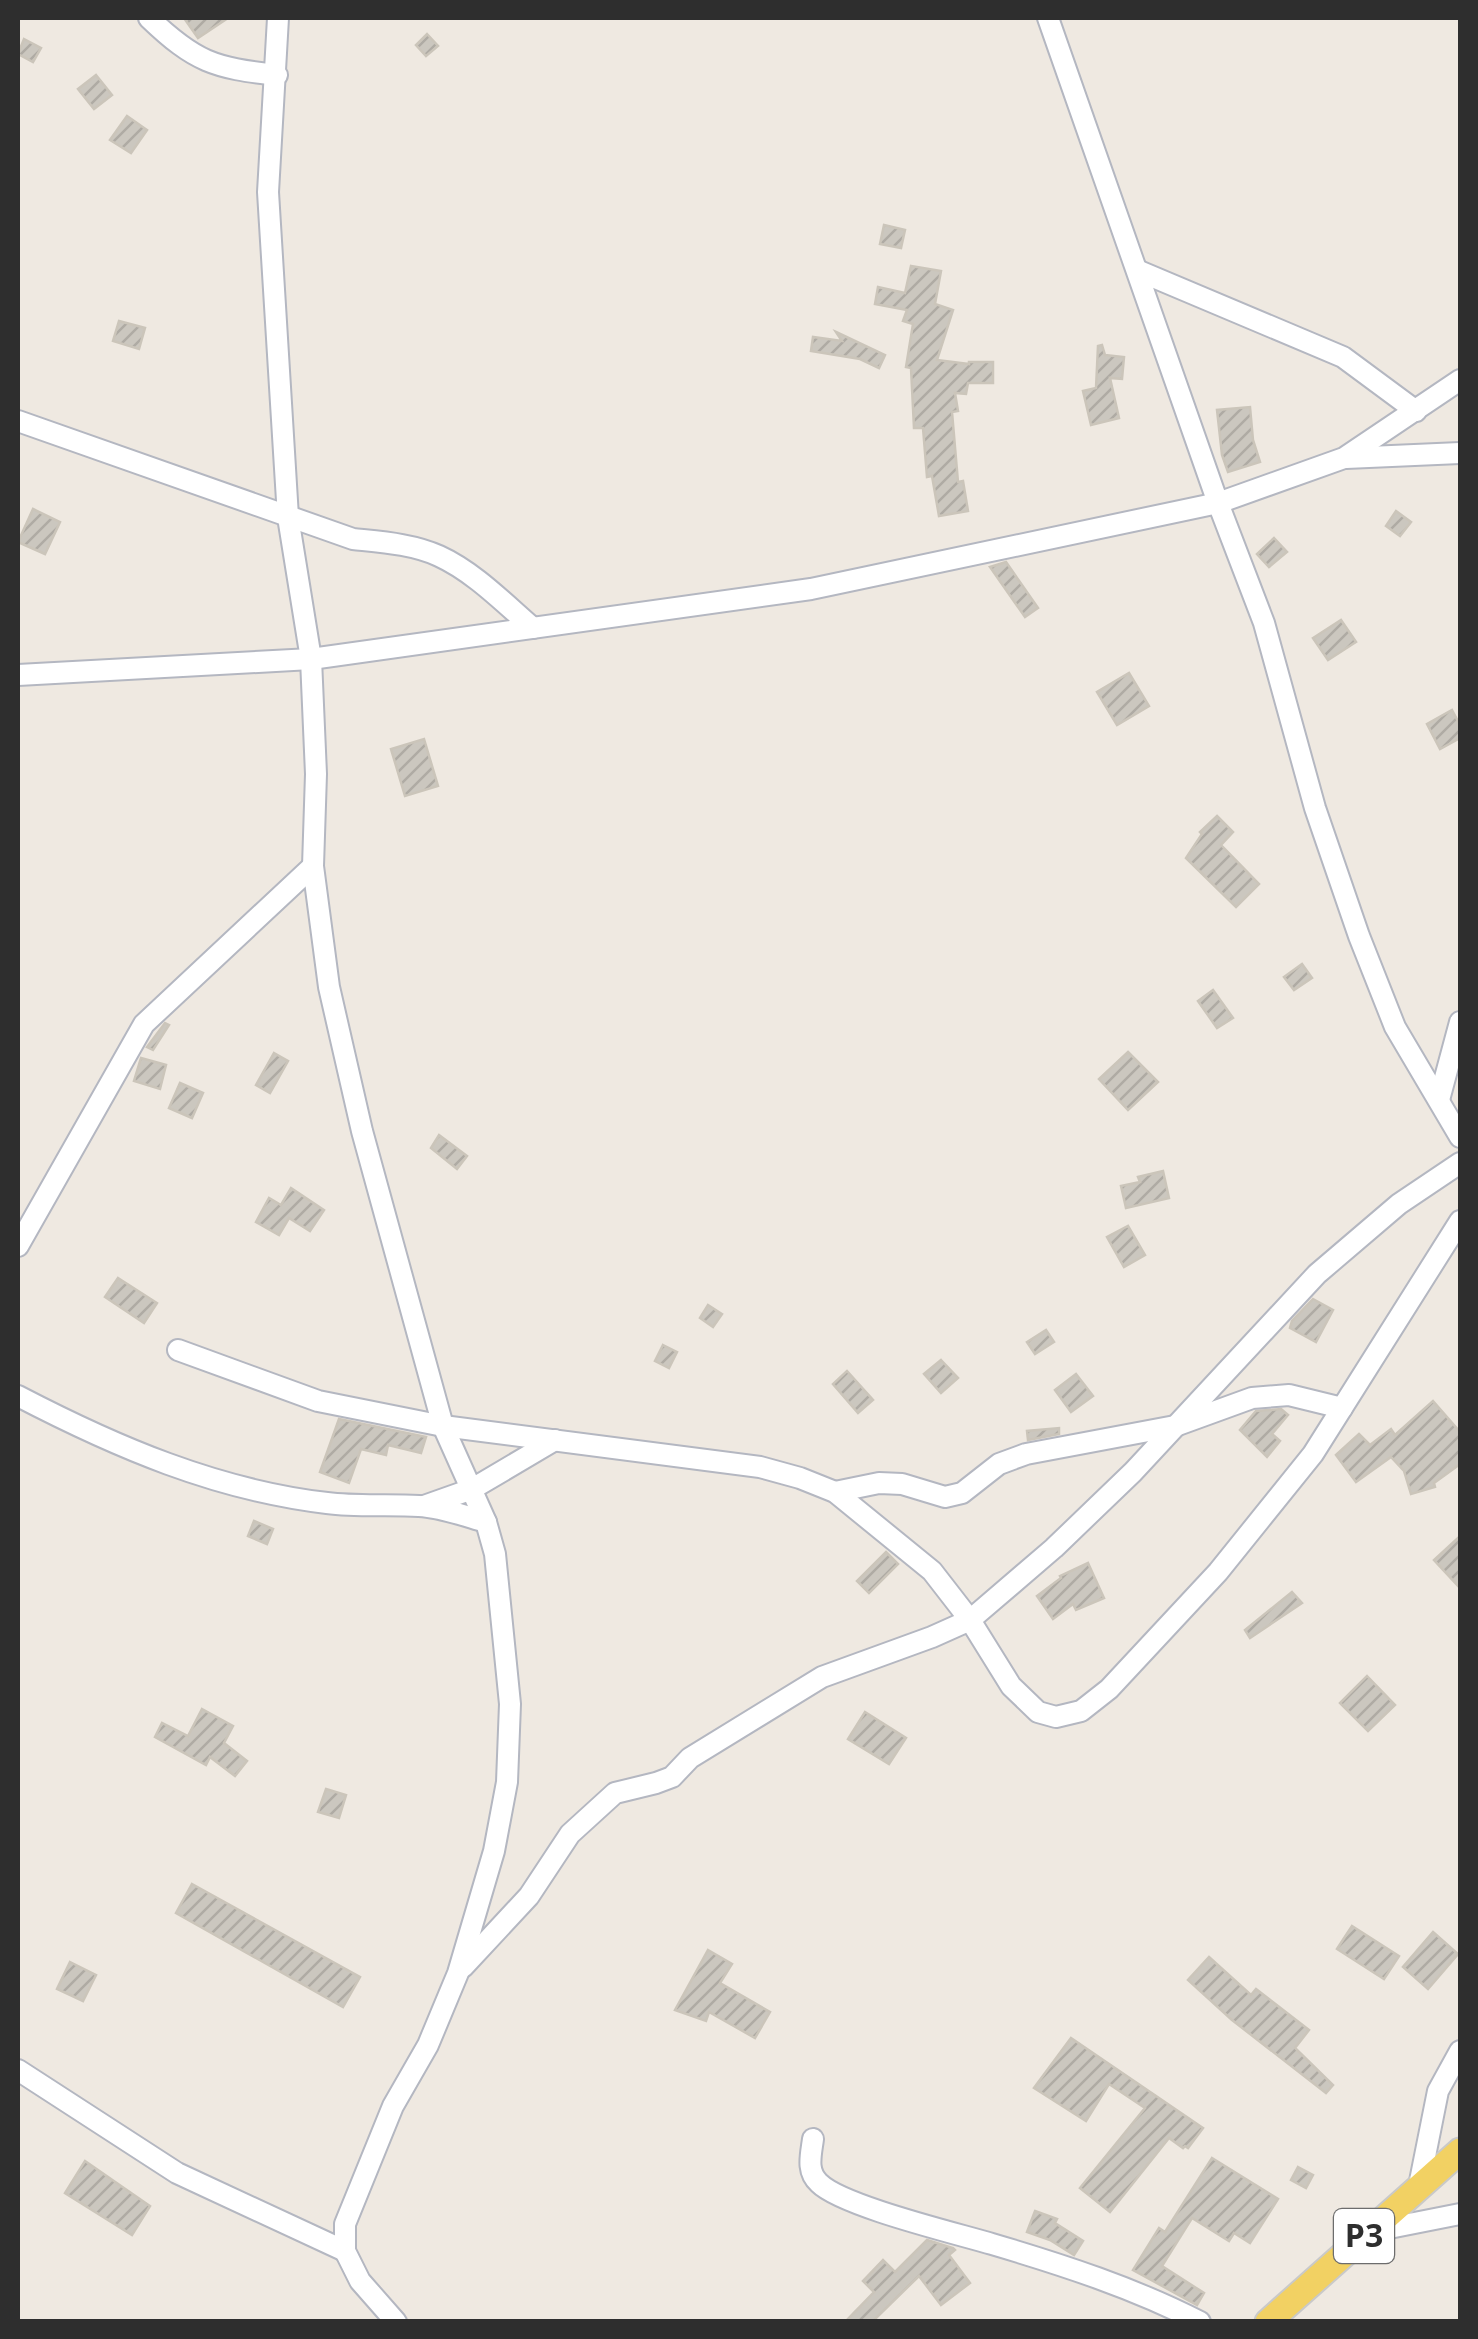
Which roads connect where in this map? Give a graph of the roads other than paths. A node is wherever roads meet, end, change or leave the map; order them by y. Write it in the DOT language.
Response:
graph roads {
  1 [pos="149,18"];
  2 [pos="278,18"];
  3 [pos="1048,18"];
  4 [pos="277,75"];
  5 [pos="1139,271"];
  6 [pos="1460,380"];
  7 [pos="1416,412"];
  8 [pos="18,422"];
  9 [pos="1460,453"];
  10 [pos="1344,458"];
  11 [pos="1218,503"];
  12 [pos="288,518"];
  13 [pos="533,628"];
  14 [pos="311,660"];
  15 [pos="18,675"];
  16 [pos="313,866"];
  17 [pos="1460,1022"];
  18 [pos="1439,1100"];
  19 [pos="1460,1137"];
  20 [pos="1460,1163"];
  21 [pos="1460,1221"];
  22 [pos="18,1246"];
  23 [pos="178,1350"];
  24 [pos="18,1396"];
  25 [pos="1342,1408"];
  26 [pos="444,1426"];
  27 [pos="1175,1426"];
  28 [pos="556,1440"];
  29 [pos="472,1488"];
  30 [pos="835,1492"];
  31 [pos="424,1506"];
  32 [pos="486,1522"];
  33 [pos="970,1620"];
  34 [pos="458,1973"];
  35 [pos="1460,2052"];
  36 [pos="18,2070"];
  37 [pos="813,2139"];
  38 [pos="1460,2150"];
  39 [pos="1419,2186"];
  40 [pos="1460,2214"];
  41 [pos="1368,2232"];
  42 [pos="345,2251"];
  43 [pos="396,2322"];
  44 [pos="1200,2322"];
  45 [pos="1268,2322"];
  1 -- 4 [label="street"];
  2 -- 4 [label="street"];
  3 -- 5 [label="street"];
  4 -- 12 [label="street"];
  5 -- 7 [label="street"];
  5 -- 11 [label="street"];
  6 -- 7 [label="street"];
  7 -- 10 [label="street"];
  8 -- 12 [label="street"];
  9 -- 10 [label="street"];
  10 -- 11 [label="street"];
  11 -- 13 [label="street"];
  11 -- 18 [label="street"];
  12 -- 13 [label="street"];
  12 -- 14 [label="street"];
  13 -- 14 [label="street"];
  14 -- 15 [label="street"];
  14 -- 16 [label="street"];
  16 -- 22 [label="street"];
  16 -- 26 [label="street"];
  17 -- 18 [label="street"];
  18 -- 19 [label="street"];
  20 -- 27 [label="street"];
  21 -- 25 [label="street"];
  23 -- 26 [label="street"];
  24 -- 31 [label="street"];
  25 -- 27 [label="street"];
  25 -- 33 [label="street"];
  26 -- 28 [label="street"];
  26 -- 29 [label="street"];
  27 -- 30 [label="street"];
  27 -- 33 [label="street"];
  28 -- 29 [label="street"];
  28 -- 30 [label="street"];
  29 -- 31 [label="street"];
  29 -- 32 [label="street"];
  30 -- 33 [label="street"];
  31 -- 32 [label="street"];
  32 -- 34 [label="street"];
  33 -- 34 [label="street"];
  34 -- 42 [label="street"];
  35 -- 39 [label="street"];
  36 -- 42 [label="street"];
  37 -- 44 [label="street"];
  38 -- 39 [label="main road, P3"];
  39 -- 41 [label="main road, P3"];
  40 -- 41 [label="street"];
  41 -- 45 [label="main road, P3"];
  42 -- 43 [label="street"];
}
